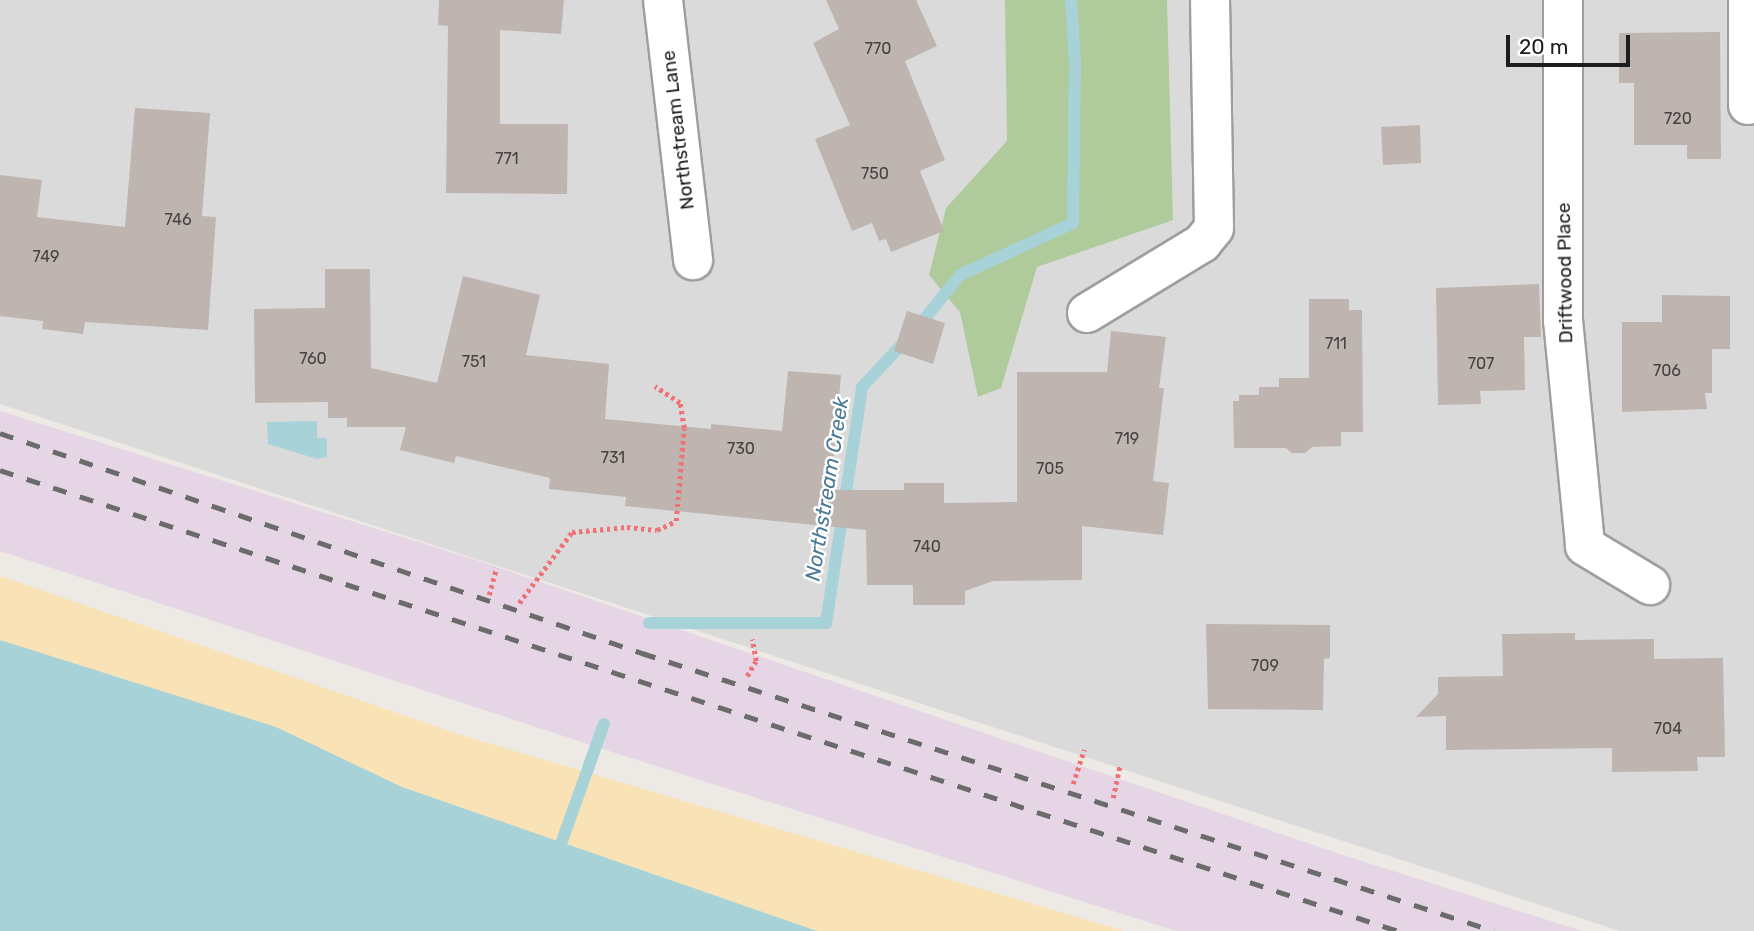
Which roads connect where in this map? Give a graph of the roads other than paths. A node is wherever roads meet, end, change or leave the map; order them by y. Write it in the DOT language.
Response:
graph roads {
  1 [pos="663,0"];
  2 [pos="1210,0"];
  3 [pos="1563,0"];
  4 [pos="1748,0"];
  5 [pos="1748,105"];
  6 [pos="693,260"];
  7 [pos="1087,313"];
  8 [pos="1650,585"];
  1 -- 6 [label="street, Northstream Lane"];
  2 -- 7 [label="street"];
  3 -- 8 [label="street, Driftwood Place"];
  4 -- 5 [label="street"];
}
